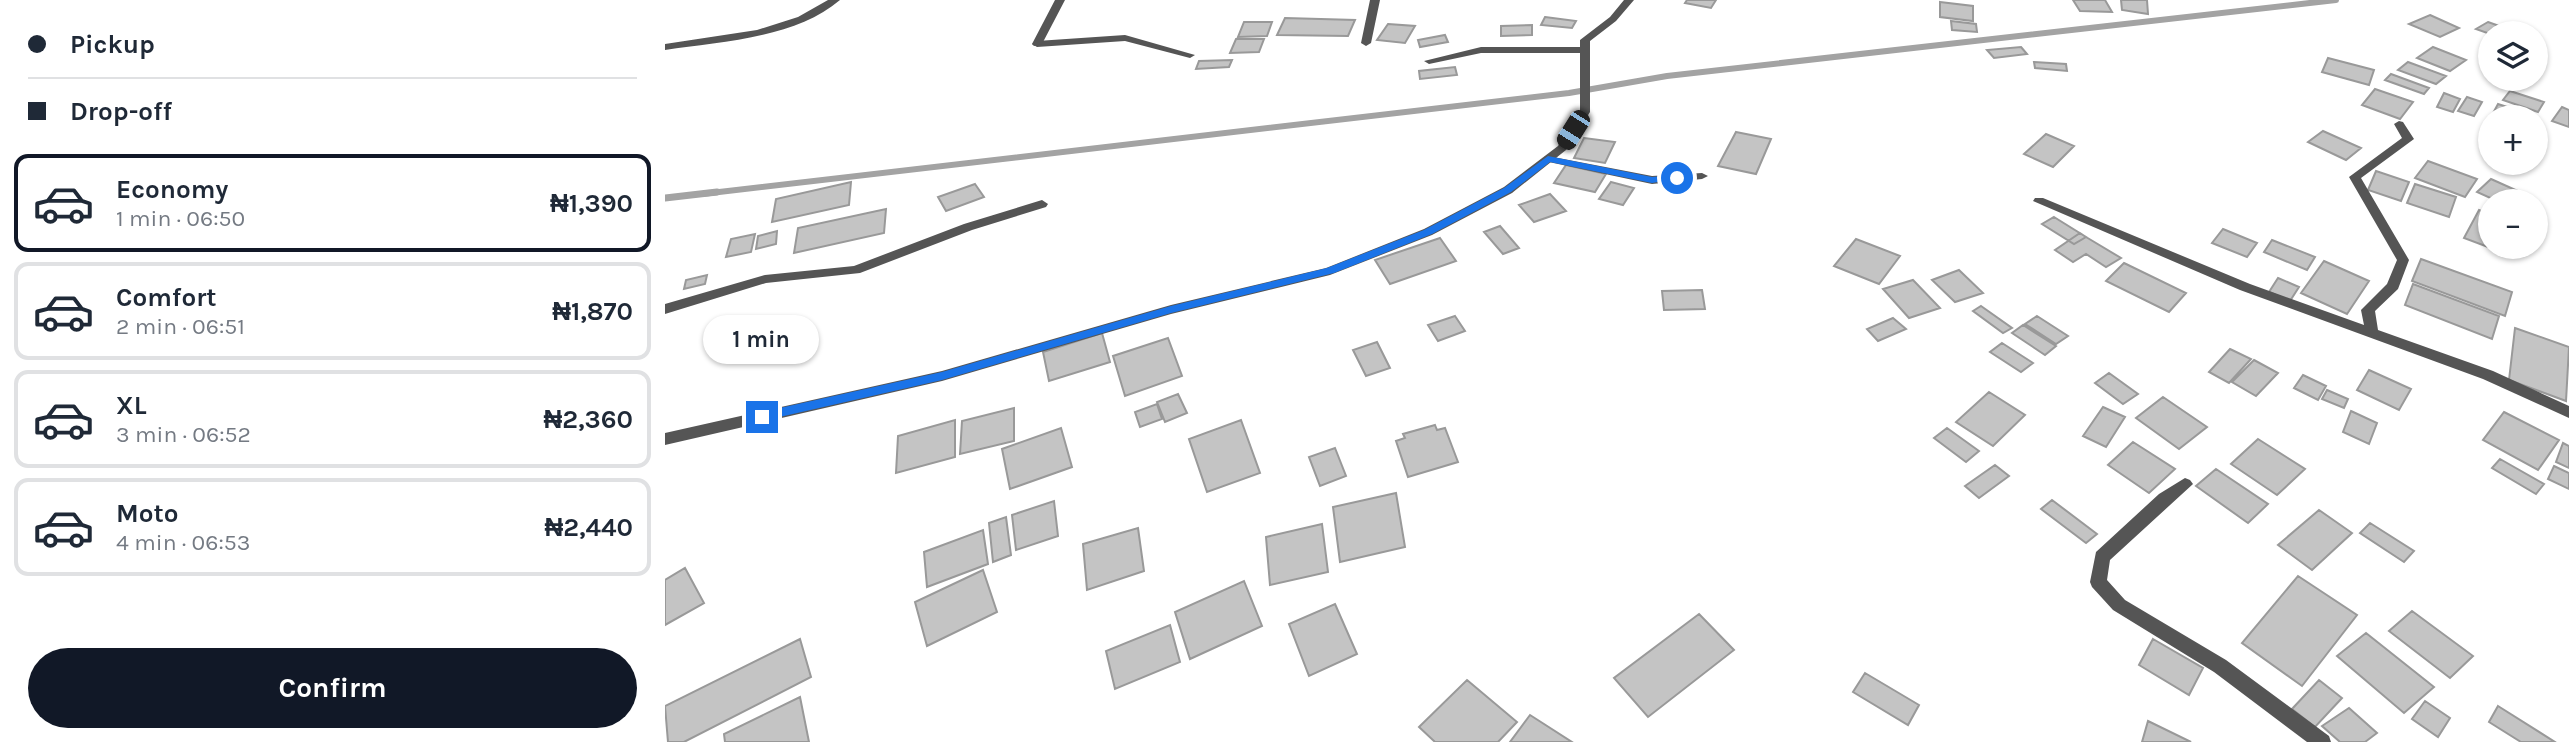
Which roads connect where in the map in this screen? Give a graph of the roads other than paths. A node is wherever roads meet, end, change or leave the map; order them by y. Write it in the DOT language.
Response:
graph roads {
  1 [pos="835,0"];
  2 [pos="1060,0"];
  3 [pos="1375,0"];
  4 [pos="1629,0"];
  5 [pos="1366,43"];
  6 [pos="665,47"];
  7 [pos="1584,50"];
  8 [pos="1190,55"];
  9 [pos="1429,61"];
  10 [pos="2399,124"];
  11 [pos="1548,159"];
  12 [pos="1702,176"];
  13 [pos="2039,201"];
  14 [pos="1042,204"];
  15 [pos="665,309"];
  16 [pos="2372,333"];
  17 [pos="2569,412"];
  18 [pos="665,439"];
  19 [pos="2185,484"];
  20 [pos="2322,742"];
  1 -- 6 [label="street"];
  2 -- 8 [label="street"];
  3 -- 5 [label="street"];
  4 -- 7 [label="street"];
  7 -- 9 [label="street"];
  7 -- 11 [label="street"];
  10 -- 16 [label="street"];
  11 -- 12 [label="street"];
  11 -- 18 [label="street"];
  13 -- 16 [label="street"];
  14 -- 15 [label="street"];
  16 -- 17 [label="street"];
  19 -- 20 [label="street"];
}
